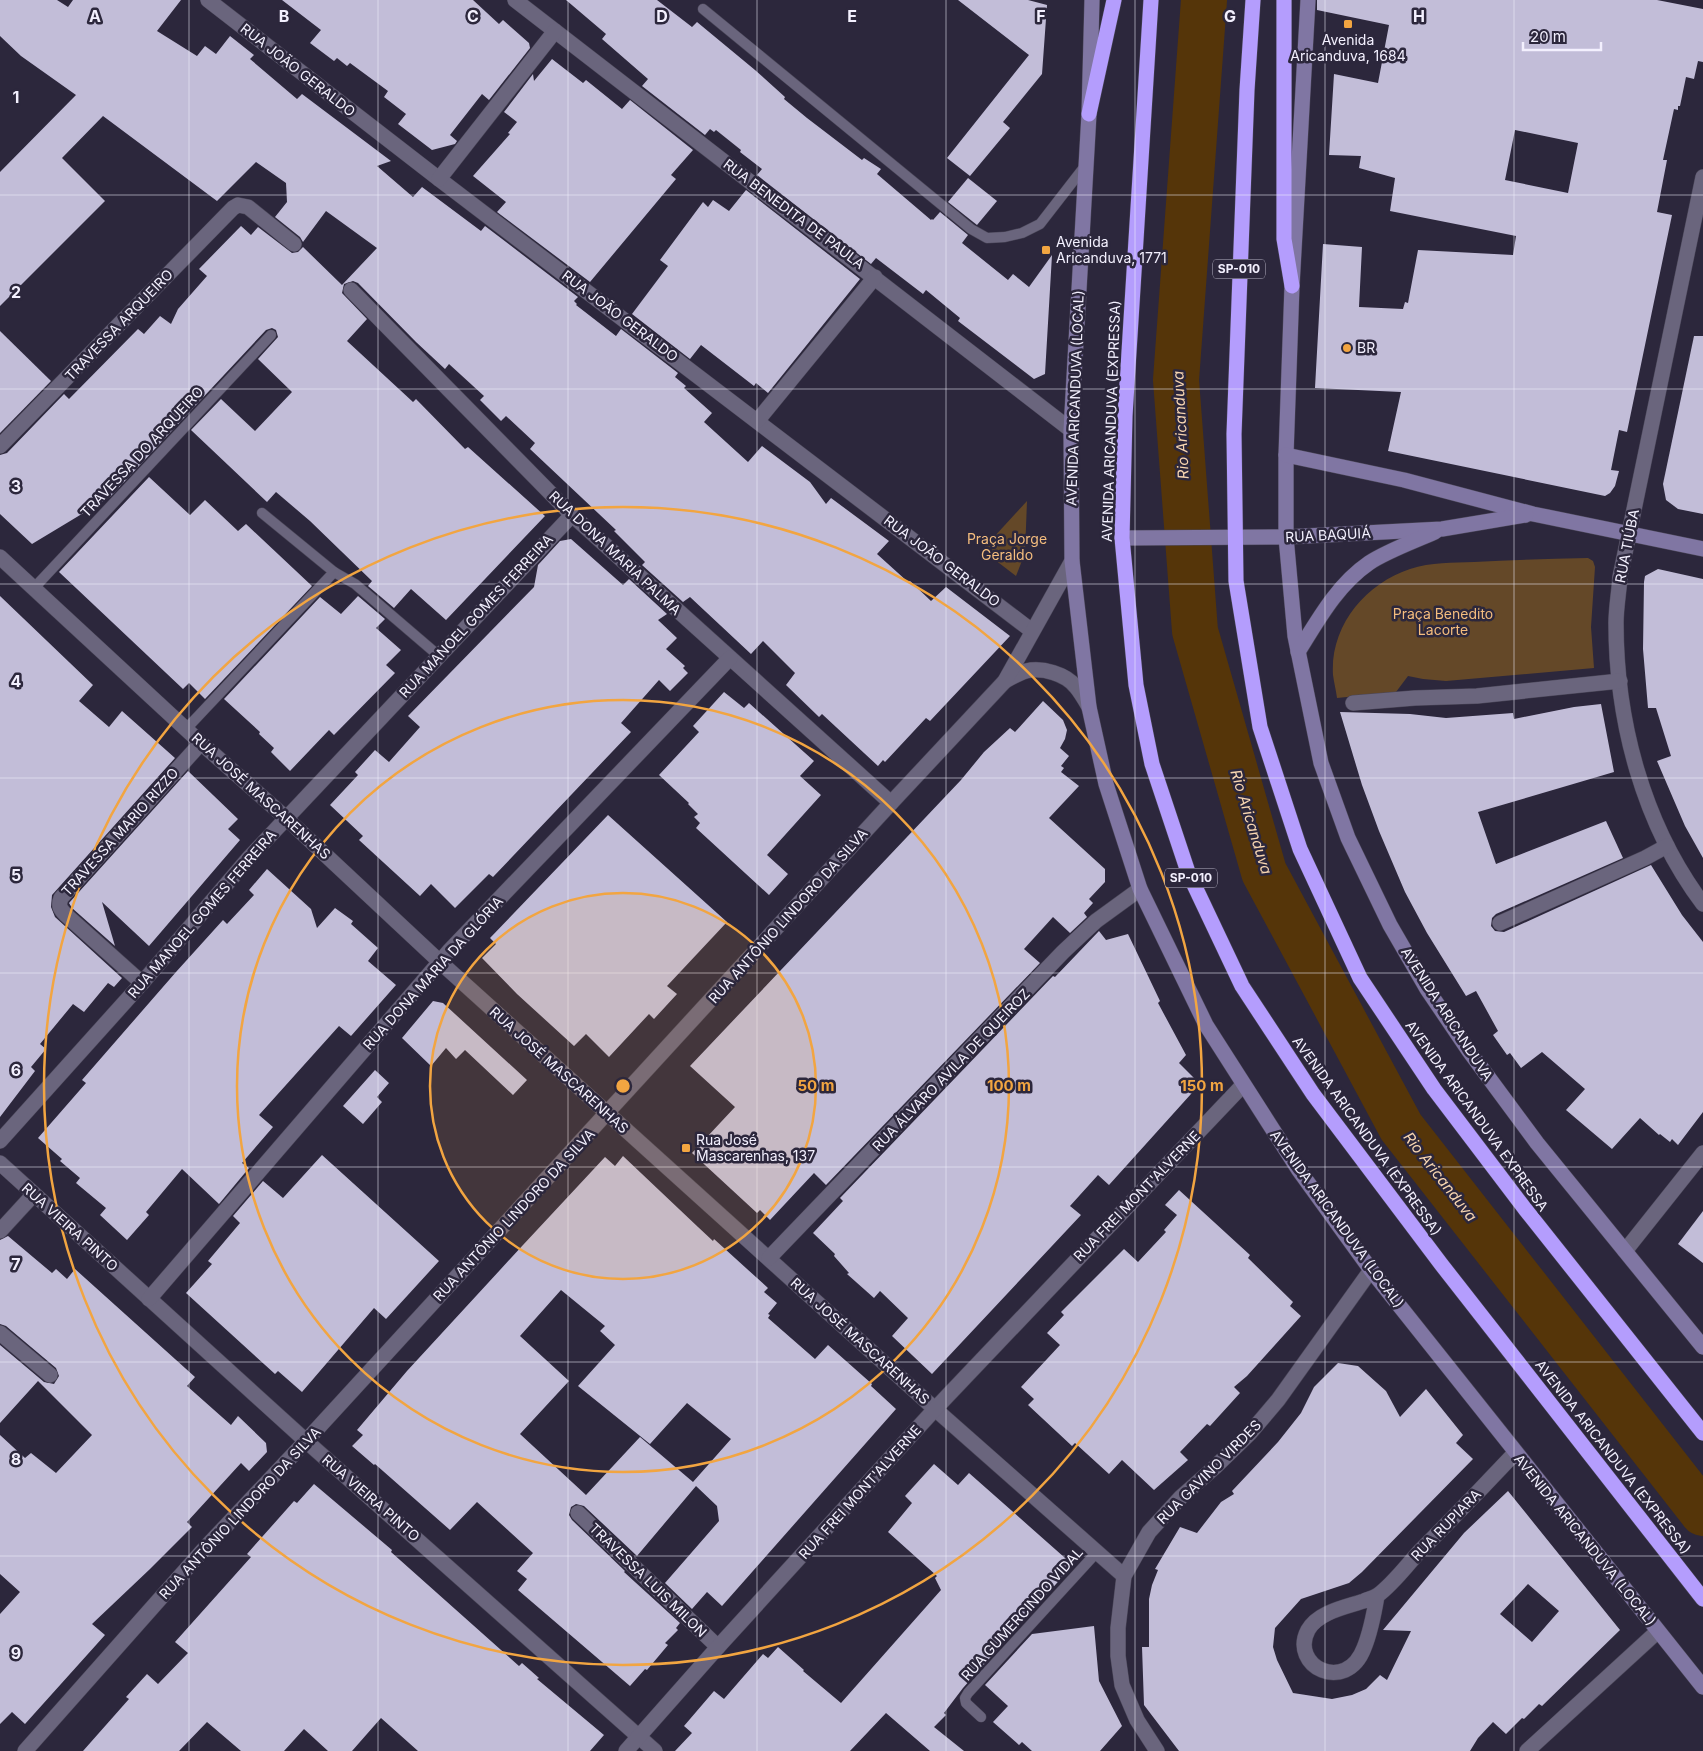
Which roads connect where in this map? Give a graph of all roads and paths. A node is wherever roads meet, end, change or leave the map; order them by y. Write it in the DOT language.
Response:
graph roads {
  1 [pos="208,0"];
  2 [pos="515,0"];
  3 [pos="1092,0"];
  4 [pos="1114,0"];
  5 [pos="1151,0"];
  6 [pos="1253,0"];
  7 [pos="1284,0"];
  8 [pos="1308,0"];
  9 [pos="703,9"];
  10 [pos="555,31"];
  11 [pos="1089,114"];
  12 [pos="1086,165"];
  13 [pos="1703,177"];
  14 [pos="439,179"];
  15 [pos="294,244"];
  16 [pos="875,277"];
  17 [pos="1292,286"];
  18 [pos="351,290"];
  19 [pos="271,335"];
  20 [pos="758,420"];
  21 [pos="1071,430"];
  22 [pos="0,446"];
  23 [pos="1286,455"];
  24 [pos="262,513"];
  25 [pos="572,514"];
  26 [pos="1532,514"];
  27 [pos="1442,529"];
  28 [pos="1629,533"];
  29 [pos="1235,537"];
  30 [pos="1286,537"];
  31 [pos="1129,538"];
  32 [pos="1703,549"];
  33 [pos="0,557"];
  34 [pos="1072,560"];
  35 [pos="334,572"];
  36 [pos="34,588"];
  37 [pos="1032,630"];
  38 [pos="1298,652"];
  39 [pos="439,656"];
  40 [pos="730,658"];
  41 [pos="1005,681"];
  42 [pos="1620,681"];
  43 [pos="1353,703"];
  44 [pos="1089,706"];
  45 [pos="186,729"];
  46 [pos="201,742"];
  47 [pos="891,803"];
  48 [pos="286,818"];
  49 [pos="1667,846"];
  50 [pos="1140,890"];
  51 [pos="1703,904"];
  52 [pos="1500,923"];
  53 [pos="440,962"];
  54 [pos="142,983"];
  55 [pos="1243,1085"];
  56 [pos="608,1113"];
  57 [pos="0,1141"];
  58 [pos="1703,1153"];
  59 [pos="0,1163"];
  60 [pos="34,1194"];
  61 [pos="0,1231"];
  62 [pos="1625,1251"];
  63 [pos="769,1258"];
  64 [pos="1371,1270"];
  65 [pos="149,1299"];
  66 [pos="0,1333"];
  67 [pos="1703,1347"];
  68 [pos="50,1375"];
  69 [pos="935,1410"];
  70 [pos="1703,1432"];
  71 [pos="306,1441"];
  72 [pos="1515,1453"];
  73 [pos="578,1512"];
  74 [pos="1097,1552"];
  75 [pos="1124,1576"];
  76 [pos="1377,1596"];
  77 [pos="1703,1599"];
  78 [pos="1658,1631"];
  79 [pos="718,1647"];
  80 [pos="1703,1687"];
  81 [pos="981,1717"];
  82 [pos="639,1737"];
  83 [pos="26,1751"];
  84 [pos="626,1751"];
  85 [pos="654,1751"];
  86 [pos="1157,1751"];
  87 [pos="1527,1751"];
  1 -- 14 [label="street, RUA JOÃO GERALDO"];
  2 -- 10 [label="street, RUA BENEDITA DE PAULA"];
  3 -- 11 [label="main road, AVENIDA ARICANDUVA (LOCAL)"];
  4 -- 11 [label="highway"];
  5 -- 31 [label="highway, AVENIDA ARICANDUVA (EXPRESSA) / SP-010"];
  6 -- 29 [label="highway, SP-010"];
  7 -- 17 [label="highway"];
  8 -- 17 [label="main road"];
  9 -- 12 [label="lane"];
  10 -- 14 [label="street"];
  10 -- 16 [label="street, RUA BENEDITA DE PAULA"];
  11 -- 12 [label="main road, AVENIDA ARICANDUVA (LOCAL)"];
  12 -- 21 [label="main road, AVENIDA ARICANDUVA (LOCAL)"];
  13 -- 28 [label="street, RUA TIÚBA"];
  14 -- 20 [label="street, RUA JOÃO GERALDO"];
  15 -- 22 [label="street, TRAVESSA ARQUEIRO"];
  16 -- 20 [label="street"];
  16 -- 21 [label="street, RUA BENEDITA DE PAULA"];
  17 -- 23 [label="main road"];
  18 -- 25 [label="street, RUA DONA MARIA PALMA"];
  19 -- 36 [label="lane, TRAVESSA DO ARQUEIRO"];
  20 -- 37 [label="street, RUA JOÃO GERALDO"];
  21 -- 34 [label="main road, AVENIDA ARICANDUVA (LOCAL)"];
  23 -- 26 [label="main road, RUA BAQUIÁ"];
  23 -- 30 [label="main road"];
  24 -- 35 [label="lane"];
  25 -- 39 [label="street, RUA MANOEL GOMES FERREIRA"];
  25 -- 40 [label="street, RUA DONA MARIA PALMA"];
  26 -- 27 [label="main road, RUA BAQUIÁ"];
  26 -- 28 [label="main road, RUA BAQUIÁ"];
  27 -- 30 [label="main road, RUA BAQUIÁ"];
  27 -- 38 [label="main road"];
  28 -- 32 [label="main road, RUA BAQUIÁ"];
  28 -- 42 [label="street, RUA TIÚBA"];
  29 -- 30 [label="main road, RUA BAQUIÁ"];
  29 -- 31 [label="main road, RUA BAQUIÁ"];
  29 -- 70 [label="highway, AVENIDA ARICANDUVA EXPRESSA / SP-010"];
  30 -- 38 [label="main road, AVENIDA ARICANDUVA"];
  31 -- 77 [label="highway, AVENIDA ARICANDUVA (EXPRESSA) / SP-010"];
  33 -- 36 [label="street, RUA JOSÉ MASCARENHAS"];
  34 -- 37 [label="street, RUA ANTÔNIO LINDORO DA SILVA"];
  34 -- 44 [label="main road, AVENIDA ARICANDUVA (LOCAL)"];
  35 -- 39 [label="lane"];
  35 -- 45 [label="lane"];
  36 -- 45 [label="street, RUA JOSÉ MASCARENHAS"];
  37 -- 41 [label="street, RUA ANTÔNIO LINDORO DA SILVA"];
  38 -- 62 [label="main road, AVENIDA ARICANDUVA"];
  39 -- 48 [label="street, RUA MANOEL GOMES FERREIRA"];
  40 -- 47 [label="street, RUA DONA MARIA PALMA"];
  40 -- 53 [label="street, RUA DONA MARIA DA GLÓRIA"];
  41 -- 44 [label="street, RUA ANTÔNIO LINDORO DA SILVA"];
  41 -- 47 [label="street, RUA ANTÔNIO LINDORO DA SILVA"];
  42 -- 43 [label="street"];
  42 -- 49 [label="street, RUA TIÚBA"];
  44 -- 50 [label="main road, AVENIDA ARICANDUVA (LOCAL)"];
  45 -- 46 [label="street, RUA JOSÉ MASCARENHAS"];
  46 -- 48 [label="street, RUA JOSÉ MASCARENHAS"];
  46 -- 54 [label="street, TRAVESSA MARIO RIZZO"];
  47 -- 56 [label="street, RUA ANTÔNIO LINDORO DA SILVA"];
  48 -- 53 [label="street, RUA JOSÉ MASCARENHAS"];
  48 -- 54 [label="street, RUA MANOEL GOMES FERREIRA"];
  49 -- 51 [label="street, RUA TIÚBA"];
  49 -- 52 [label="street"];
  50 -- 55 [label="main road, AVENIDA ARICANDUVA (LOCAL)"];
  50 -- 63 [label="street, RUA ÁLVARO AVILA DE QUEIROZ"];
  53 -- 56 [label="street, RUA JOSÉ MASCARENHAS"];
  53 -- 65 [label="street, RUA DONA MARIA DA GLÓRIA"];
  54 -- 57 [label="street, RUA MANOEL GOMES FERREIRA"];
  55 -- 64 [label="main road, AVENIDA ARICANDUVA (LOCAL)"];
  55 -- 69 [label="street, RUA FREI MONT'ALVERNE"];
  56 -- 63 [label="street, RUA JOSÉ MASCARENHAS"];
  56 -- 71 [label="street, RUA ANTÔNIO LINDORO DA SILVA"];
  58 -- 62 [label="street"];
  59 -- 60 [label="street, RUA VIEIRA PINTO"];
  60 -- 61 [label="street"];
  60 -- 65 [label="street, RUA VIEIRA PINTO"];
  62 -- 67 [label="main road, AVENIDA ARICANDUVA"];
  63 -- 69 [label="street, RUA JOSÉ MASCARENHAS"];
  64 -- 72 [label="main road, AVENIDA ARICANDUVA (LOCAL)"];
  64 -- 75 [label="street, RUA GAVINO VIRDES"];
  65 -- 71 [label="street, RUA VIEIRA PINTO"];
  66 -- 68 [label="street"];
  69 -- 74 [label="street, RUA JOSÉ MASCARENHAS"];
  69 -- 79 [label="street, RUA FREI MONT'ALVERNE"];
  71 -- 82 [label="street, RUA VIEIRA PINTO"];
  71 -- 83 [label="street, RUA ANTÔNIO LINDORO DA SILVA"];
  72 -- 76 [label="street, RUA RUPIARA"];
  72 -- 78 [label="main road, AVENIDA ARICANDUVA (LOCAL)"];
  73 -- 79 [label="street, TRAVESSA LUIS MILON"];
  74 -- 75 [label="street, RUA JOSÉ MASCARENHAS"];
  74 -- 81 [label="lane, RUA GUMERCINDO VIDAL"];
  75 -- 86 [label="street, RUA GAVINO VIRDES"];
  76 -- 76 [label="street"];
  78 -- 80 [label="main road, AVENIDA ARICANDUVA (LOCAL)"];
  78 -- 87 [label="street"];
  79 -- 82 [label="street, RUA FREI MONT'ALVERNE"];
  82 -- 84 [label="street, RUA FREI MONT'ALVERNE"];
  82 -- 85 [label="street, RUA VIEIRA PINTO"];
}
